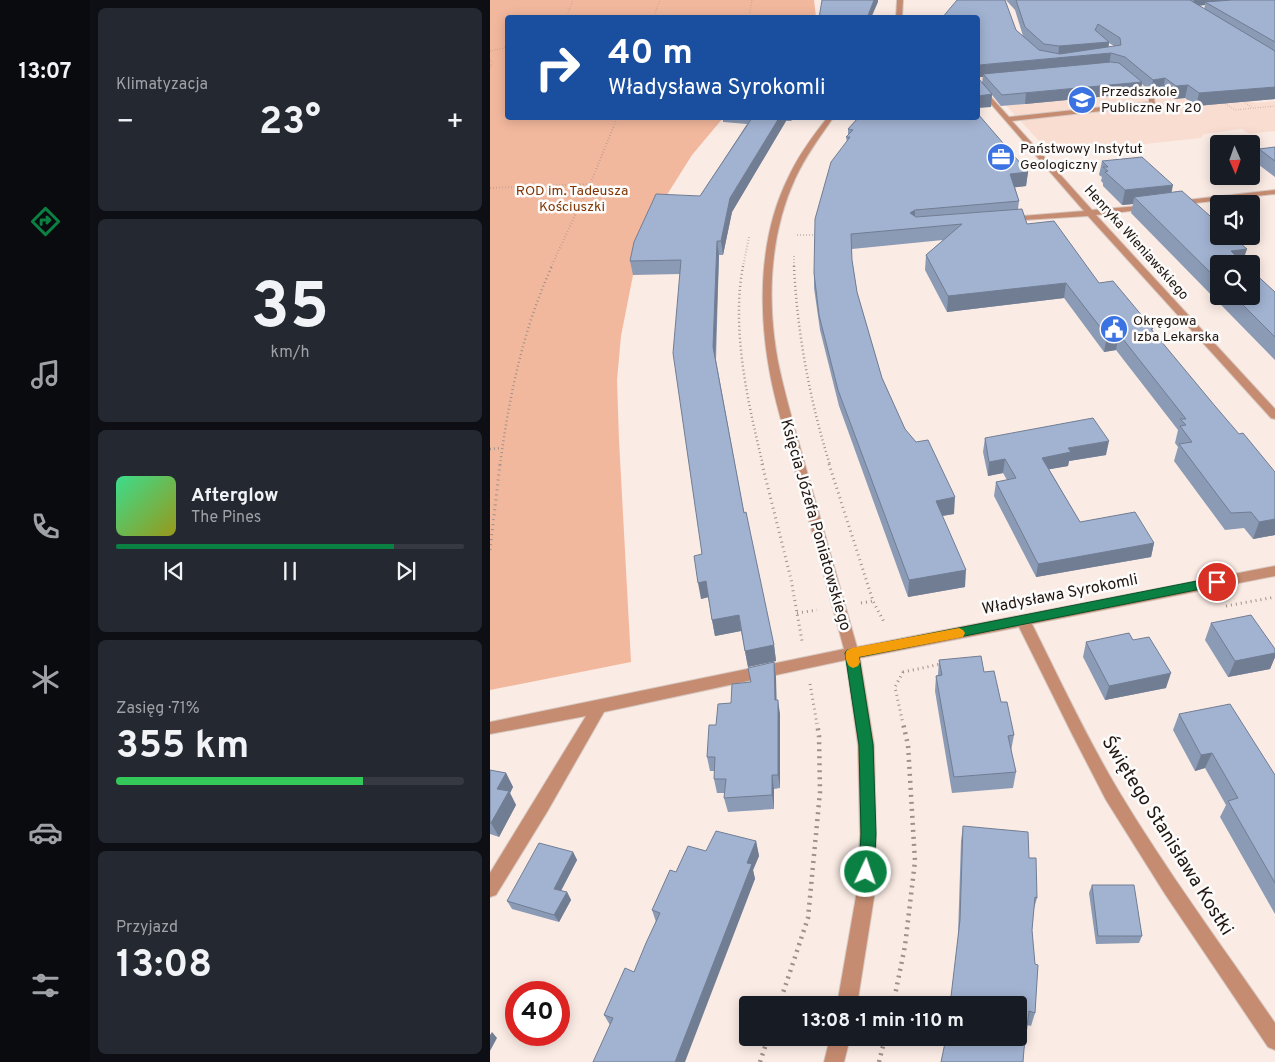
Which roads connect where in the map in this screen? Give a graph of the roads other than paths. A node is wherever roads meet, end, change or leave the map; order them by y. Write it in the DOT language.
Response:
graph roads {
  1 [pos="900,0"];
  2 [pos="899,15"];
  3 [pos="1120,71"];
  4 [pos="980,83"];
  5 [pos="1007,119"];
  6 [pos="828,120"];
  7 [pos="1275,192"];
  8 [pos="1170,204"];
  9 [pos="1161,205"];
  10 [pos="1090,213"];
  11 [pos="1000,220"];
  12 [pos="1275,416"];
  13 [pos="1275,570"];
  14 [pos="1023,620"];
  15 [pos="852,653"];
  16 [pos="599,707"];
  17 [pos="490,728"];
  18 [pos="490,890"];
  19 [pos="848,996"];
  20 [pos="1275,1040"];
  21 [pos="838,1046"];
  22 [pos="834,1062"];
  1 -- 2 [label="street"];
  3 -- 5 [label="street"];
  4 -- 5 [label="street, Henryka Wieniawskiego"];
  5 -- 10 [label="street, Henryka Wieniawskiego"];
  6 -- 15 [label="street, Księcia Józefa Poniatowskiego"];
  7 -- 8 [label="street"];
  9 -- 10 [label="street"];
  10 -- 11 [label="street"];
  10 -- 12 [label="street, Henryka Wieniawskiego"];
  13 -- 14 [label="street, Władysława Syrokomli"];
  14 -- 15 [label="street, Władysława Syrokomli"];
  14 -- 20 [label="street, Świętego Stanisława Kostki"];
  15 -- 16 [label="street, Władysława Syrokomli"];
  15 -- 19 [label="street, Księcia Józefa Poniatowskiego"];
  16 -- 17 [label="street, Władysława Syrokomli"];
  16 -- 18 [label="street"];
  21 -- 22 [label="street"];
}
